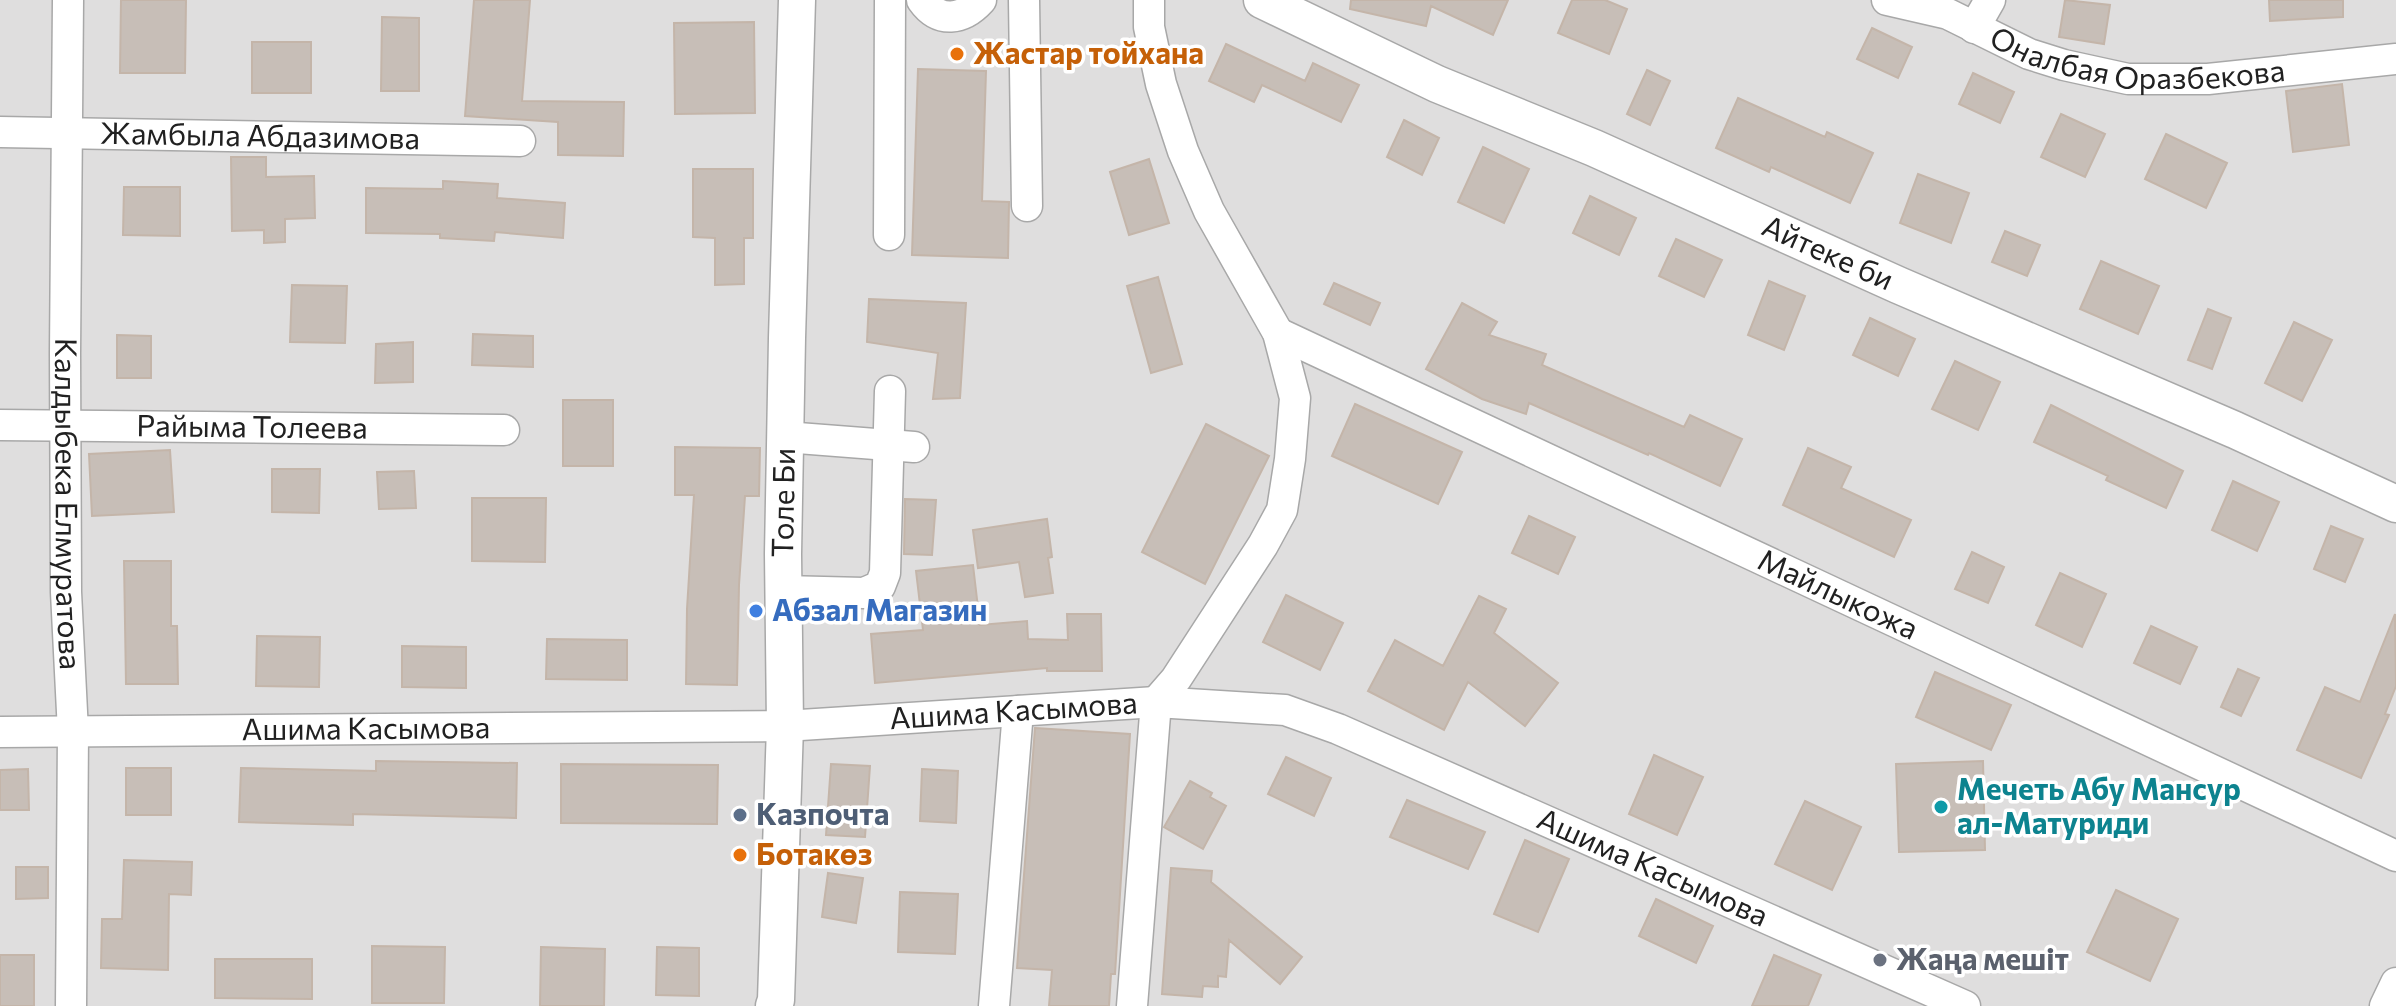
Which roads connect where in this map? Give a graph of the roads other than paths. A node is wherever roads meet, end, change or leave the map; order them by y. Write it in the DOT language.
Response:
graph roads {
  1 [pos="68,0"];
  2 [pos="797,0"];
  3 [pos="890,0"];
  4 [pos="922,0"];
  5 [pos="981,0"];
  6 [pos="1024,0"];
  7 [pos="1149,0"];
  8 [pos="1262,0"];
  9 [pos="1887,0"];
  10 [pos="1990,0"];
  11 [pos="1974,28"];
  12 [pos="2396,59"];
  13 [pos="0,132"];
  14 [pos="68,133"];
  15 [pos="520,141"];
  16 [pos="1027,206"];
  17 [pos="889,235"];
  18 [pos="1278,333"];
  19 [pos="890,391"];
  20 [pos="0,425"];
  21 [pos="67,425"];
  22 [pos="504,430"];
  23 [pos="785,437"];
  24 [pos="901,446"];
  25 [pos="2396,504"];
  26 [pos="783,591"];
  27 [pos="1156,702"];
  28 [pos="1018,711"];
  29 [pos="785,726"];
  30 [pos="0,732"];
  31 [pos="73,732"];
  32 [pos="2396,856"];
  33 [pos="2396,983"];
  34 [pos="71,1006"];
  35 [pos="774,1006"];
  36 [pos="994,1006"];
  37 [pos="1132,1006"];
  38 [pos="1965,1006"];
  39 [pos="2385,1006"];
  1 -- 14 [label="street, Калдыбека Елмуратова"];
  2 -- 23 [label="street, Толе Би"];
  3 -- 17 [label="street"];
  4 -- 5 [label="street"];
  6 -- 16 [label="street"];
  7 -- 18 [label="street"];
  8 -- 25 [label="street, Айтеке би"];
  9 -- 11 [label="street, Оналбая Оразбекова"];
  10 -- 11 [label="street"];
  11 -- 12 [label="street, Оналбая Оразбекова"];
  13 -- 14 [label="street, Жамбыла Абдазимова"];
  14 -- 15 [label="street, Жамбыла Абдазимова"];
  14 -- 21 [label="street, Калдыбека Елмуратова"];
  18 -- 27 [label="street"];
  18 -- 32 [label="street, Майлыкожа"];
  19 -- 24 [label="street"];
  20 -- 21 [label="street, Райыма Толеева"];
  21 -- 22 [label="street, Райыма Толеева"];
  21 -- 31 [label="street, Калдыбека Елмуратова"];
  23 -- 24 [label="street"];
  23 -- 26 [label="street, Толе Би"];
  24 -- 26 [label="street"];
  26 -- 29 [label="street, Толе Би"];
  27 -- 28 [label="street, Ашима Касымова"];
  27 -- 37 [label="street"];
  27 -- 38 [label="street, Ашима Касымова"];
  28 -- 29 [label="street, Ашима Касымова"];
  28 -- 36 [label="street"];
  29 -- 31 [label="street, Ашима Касымова"];
  29 -- 35 [label="street, Толе Би"];
  30 -- 31 [label="street, Ашима Касымова"];
  31 -- 34 [label="street, Калдыбека Елмуратова"];
  33 -- 39 [label="street"];
}
